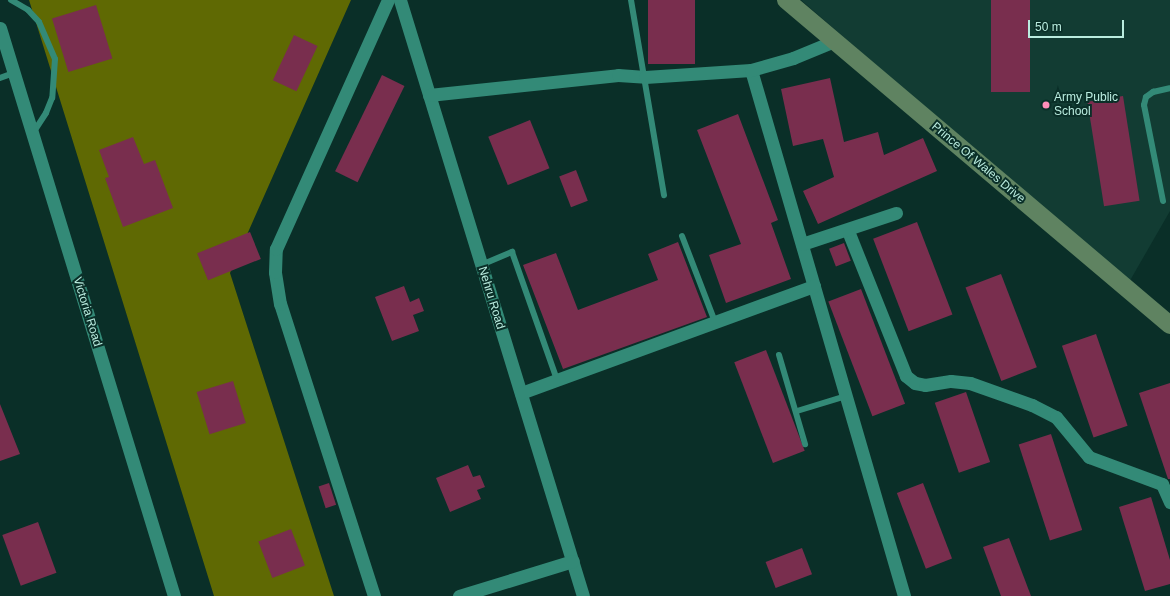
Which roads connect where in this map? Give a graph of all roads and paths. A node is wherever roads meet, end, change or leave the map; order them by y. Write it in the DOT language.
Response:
graph roads {
  1 [pos="11,0"];
  2 [pos="388,0"];
  3 [pos="400,0"];
  4 [pos="631,0"];
  5 [pos="786,0"];
  6 [pos="0,28"];
  7 [pos="834,41"];
  8 [pos="751,70"];
  9 [pos="14,73"];
  10 [pos="645,77"];
  11 [pos="0,78"];
  12 [pos="1170,88"];
  13 [pos="429,95"];
  14 [pos="32,134"];
  15 [pos="664,195"];
  16 [pos="1164,201"];
  17 [pos="896,213"];
  18 [pos="848,230"];
  19 [pos="682,236"];
  20 [pos="802,244"];
  21 [pos="481,264"];
  22 [pos="814,286"];
  23 [pos="715,322"];
  24 [pos="1170,325"];
  25 [pos="779,354"];
  26 [pos="557,380"];
  27 [pos="521,393"];
  28 [pos="846,396"];
  29 [pos="797,411"];
  30 [pos="805,444"];
  31 [pos="1170,502"];
  32 [pos="573,561"];
  33 [pos="174,596"];
  34 [pos="374,596"];
  35 [pos="459,596"];
  36 [pos="583,596"];
  37 [pos="904,596"];
  1 -- 14 [label="lane"];
  2 -- 34 [label="street"];
  3 -- 13 [label="street, Nehru Road"];
  4 -- 10 [label="lane"];
  5 -- 7 [label="main road, Prince Of Wales Drive"];
  6 -- 9 [label="street, Victoria Road"];
  7 -- 8 [label="street"];
  7 -- 24 [label="main road, Prince Of Wales Drive"];
  8 -- 10 [label="street"];
  8 -- 20 [label="street"];
  9 -- 11 [label="lane"];
  9 -- 14 [label="street, Victoria Road"];
  10 -- 13 [label="street"];
  10 -- 15 [label="lane"];
  12 -- 16 [label="lane"];
  13 -- 21 [label="street, Nehru Road"];
  14 -- 33 [label="street, Victoria Road"];
  17 -- 18 [label="street"];
  18 -- 20 [label="street"];
  18 -- 31 [label="street"];
  19 -- 23 [label="lane"];
  20 -- 22 [label="street"];
  21 -- 26 [label="lane"];
  21 -- 27 [label="street, Nehru Road"];
  22 -- 23 [label="street"];
  22 -- 28 [label="street"];
  23 -- 26 [label="street"];
  25 -- 29 [label="lane"];
  26 -- 27 [label="street"];
  27 -- 32 [label="street, Nehru Road"];
  28 -- 29 [label="lane"];
  28 -- 37 [label="street"];
  29 -- 30 [label="lane"];
  32 -- 35 [label="street"];
  32 -- 36 [label="street, Nehru Road"];
}
